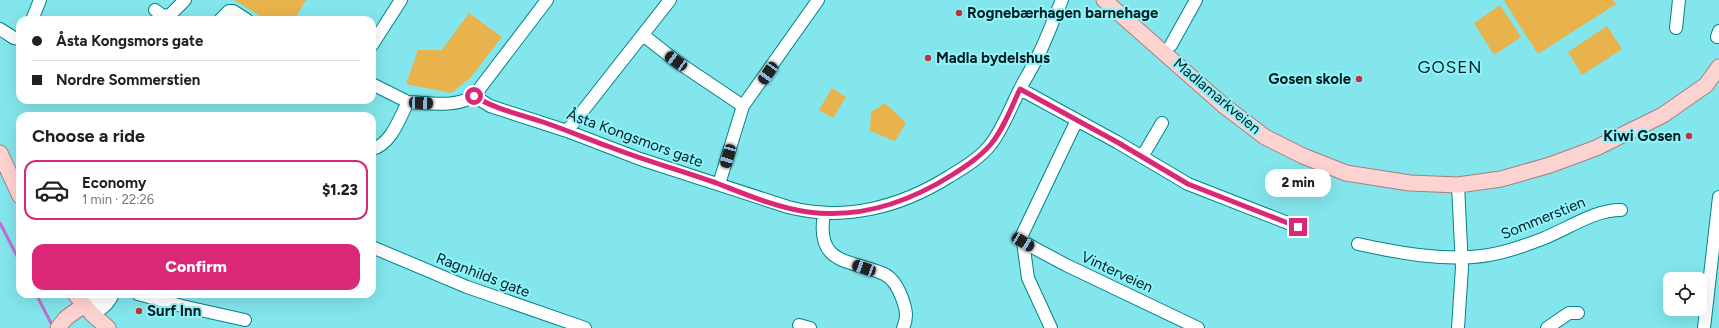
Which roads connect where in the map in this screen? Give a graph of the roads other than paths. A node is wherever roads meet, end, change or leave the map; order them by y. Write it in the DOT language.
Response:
graph roads {
  1 [pos="40,0"];
  2 [pos="185,0"];
  3 [pos="401,0"];
  4 [pos="547,0"];
  5 [pos="670,0"];
  6 [pos="818,0"];
  7 [pos="1062,0"];
  8 [pos="1104,0"];
  9 [pos="1111,0"];
  10 [pos="1196,0"];
  11 [pos="1678,0"];
  12 [pos="155,10"];
  13 [pos="1122,15"];
  14 [pos="34,16"];
  15 [pos="224,16"];
  16 [pos="241,16"];
  17 [pos="1676,28"];
  18 [pos="0,29"];
  19 [pos="643,35"];
  20 [pos="16,38"];
  21 [pos="376,39"];
  22 [pos="1171,45"];
  23 [pos="1719,67"];
  24 [pos="376,86"];
  25 [pos="1020,89"];
  26 [pos="474,96"];
  27 [pos="408,102"];
  28 [pos="744,106"];
  29 [pos="1077,120"];
  30 [pos="1162,123"];
  31 [pos="567,131"];
  32 [pos="376,148"];
  33 [pos="0,153"];
  34 [pos="1142,157"];
  35 [pos="719,184"];
  36 [pos="1458,185"];
  37 [pos="16,187"];
  38 [pos="1719,197"];
  39 [pos="1621,210"];
  40 [pos="824,213"];
  41 [pos="1298,227"];
  42 [pos="1023,242"];
  43 [pos="1358,244"];
  44 [pos="376,249"];
  45 [pos="1462,256"];
  46 [pos="69,298"];
  47 [pos="99,298"];
  48 [pos="112,298"];
  49 [pos="153,298"];
  50 [pos="84,311"];
  51 [pos="1578,313"];
  52 [pos="245,320"];
  53 [pos="58,328"];
  54 [pos="69,328"];
  55 [pos="108,328"];
  56 [pos="585,328"];
  57 [pos="904,328"];
  58 [pos="1051,328"];
  59 [pos="1198,328"];
  60 [pos="1458,328"];
  61 [pos="1547,328"];
  62 [pos="1704,328"];
  1 -- 14 [label="street"];
  2 -- 12 [label="street"];
  3 -- 21 [label="street"];
  4 -- 26 [label="street"];
  5 -- 19 [label="street"];
  6 -- 28 [label="street"];
  7 -- 25 [label="street, Åsta Kongsmors gate"];
  8 -- 13 [label="main road, Madlamarkveien"];
  9 -- 13 [label="main road, Madlamarkveien"];
  10 -- 22 [label="street"];
  11 -- 17 [label="street"];
  13 -- 36 [label="main road, Madlamarkveien"];
  15 -- 16 [label="street"];
  18 -- 20 [label="street"];
  19 -- 28 [label="street"];
  19 -- 31 [label="street"];
  23 -- 36 [label="main road, Madlamarkveien"];
  24 -- 27 [label="street"];
  25 -- 29 [label="street"];
  25 -- 40 [label="street, Åsta Kongsmors gate"];
  26 -- 27 [label="street"];
  26 -- 31 [label="street, Åsta Kongsmors gate"];
  27 -- 32 [label="street"];
  28 -- 35 [label="street"];
  29 -- 34 [label="street"];
  29 -- 42 [label="street"];
  30 -- 34 [label="street"];
  31 -- 35 [label="street, Åsta Kongsmors gate"];
  33 -- 37 [label="main road"];
  34 -- 41 [label="street"];
  35 -- 40 [label="street, Åsta Kongsmors gate"];
  36 -- 45 [label="street"];
  38 -- 62 [label="street"];
  39 -- 45 [label="street, Sommerstien"];
  40 -- 57 [label="street"];
  42 -- 58 [label="street"];
  42 -- 59 [label="street, Vinterveien"];
  43 -- 45 [label="street, Sommerstien"];
  44 -- 56 [label="street, Ragnhilds gate"];
  45 -- 60 [label="street"];
  46 -- 50 [label="main road"];
  47 -- 50 [label="street"];
  48 -- 50 [label="street"];
  49 -- 52 [label="street"];
  50 -- 53 [label="main road"];
  50 -- 54 [label="main road"];
  50 -- 55 [label="main road"];
  51 -- 61 [label="street"];
}
